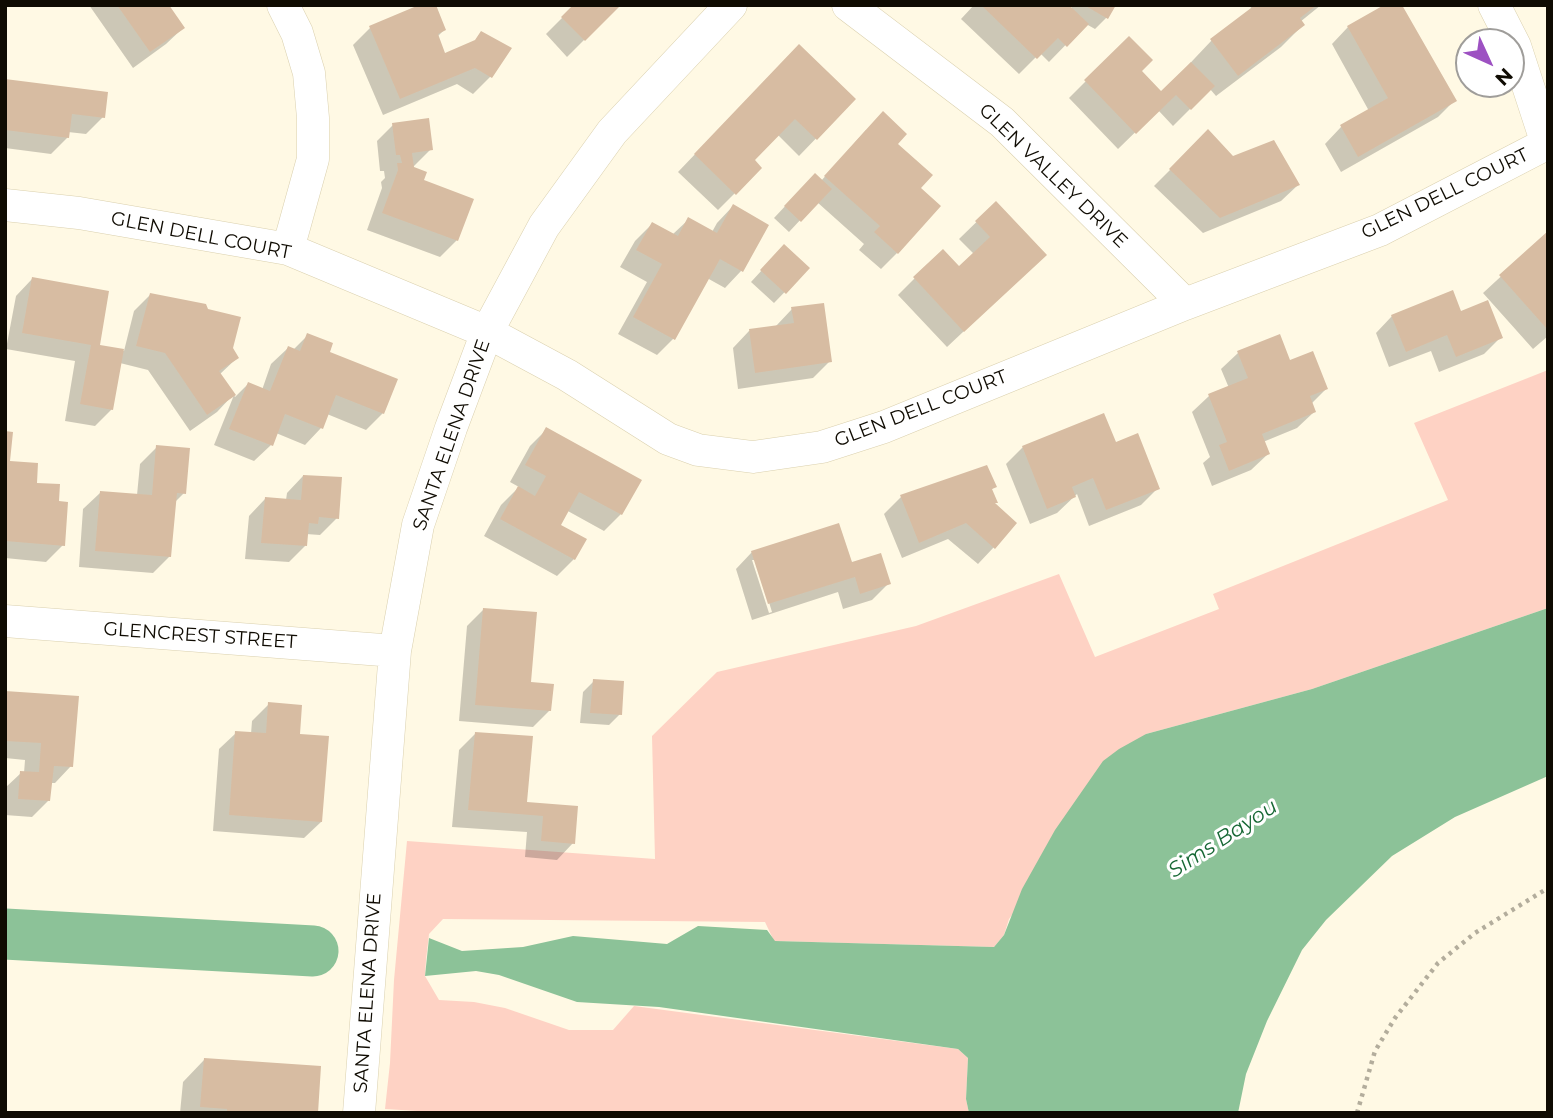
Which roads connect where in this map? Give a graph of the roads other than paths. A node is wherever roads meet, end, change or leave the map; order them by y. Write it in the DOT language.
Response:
graph roads {
  1 [pos="283,5"];
  2 [pos="732,5"];
  3 [pos="848,5"];
  4 [pos="1494,5"];
  5 [pos="1547,144"];
  6 [pos="5,205"];
  7 [pos="288,249"];
  8 [pos="1185,304"];
  9 [pos="487,332"];
  10 [pos="5,621"];
  11 [pos="395,651"];
  12 [pos="359,1113"];
  1 -- 7 [label="street"];
  2 -- 9 [label="street, SANTA ELENA DRIVE"];
  3 -- 8 [label="street, GLEN VALLEY DRIVE"];
  4 -- 5 [label="street"];
  5 -- 8 [label="street, GLEN DELL COURT"];
  6 -- 7 [label="street, GLEN DELL COURT"];
  7 -- 9 [label="street, GLEN DELL COURT"];
  8 -- 9 [label="street, GLEN DELL COURT"];
  9 -- 11 [label="street, SANTA ELENA DRIVE"];
  10 -- 11 [label="street, GLENCREST STREET"];
  11 -- 12 [label="street, SANTA ELENA DRIVE"];
}
